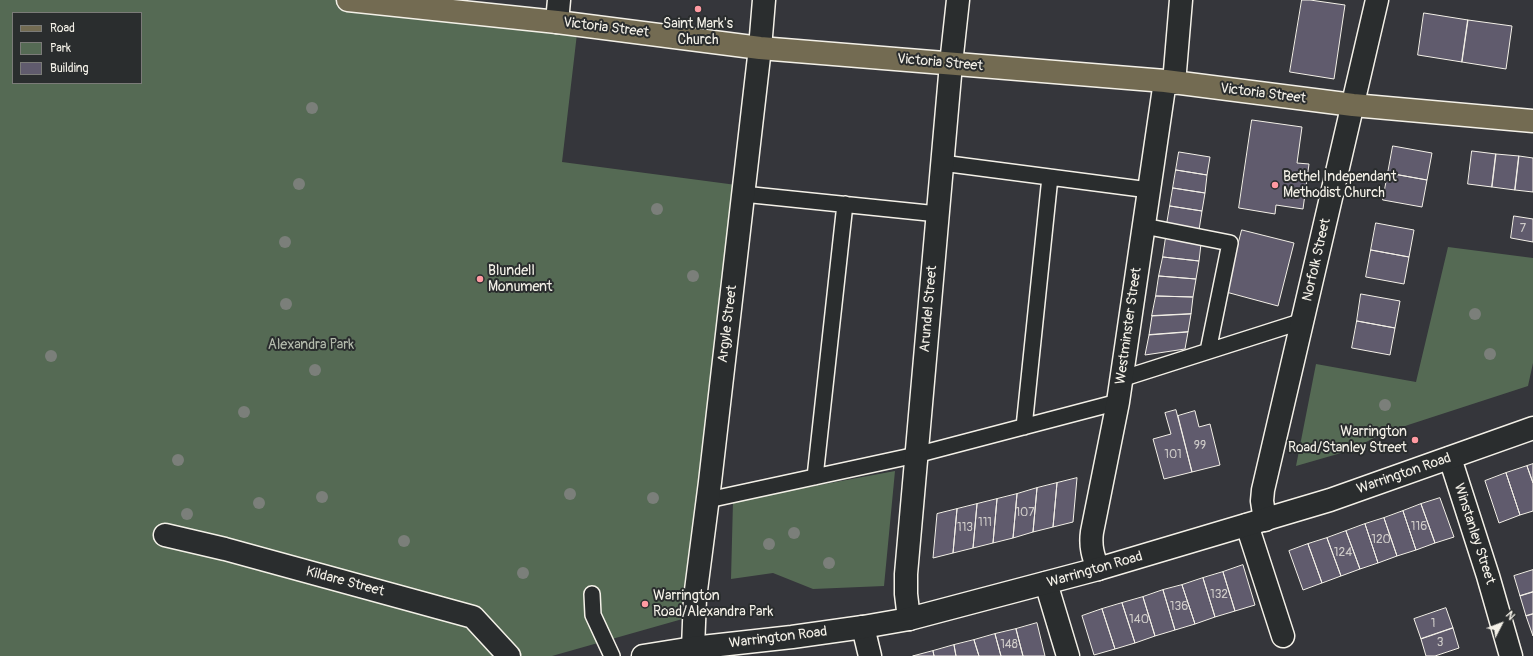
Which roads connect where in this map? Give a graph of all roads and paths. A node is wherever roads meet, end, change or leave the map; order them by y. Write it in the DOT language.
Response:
graph roads {
  1 [pos="349,0"];
  2 [pos="559,0"];
  3 [pos="764,0"];
  4 [pos="958,0"];
  5 [pos="1181,0"];
  6 [pos="1377,0"];
  7 [pos="557,22"];
  8 [pos="760,48"];
  9 [pos="951,64"];
  10 [pos="1170,82"];
  11 [pos="1353,105"];
  12 [pos="1533,122"];
  13 [pos="942,163"];
  14 [pos="1050,177"];
  15 [pos="1149,190"];
  16 [pos="743,194"];
  17 [pos="845,204"];
  18 [pos="938,214"];
  19 [pos="1144,226"];
  20 [pos="1303,321"];
  21 [pos="1208,351"];
  22 [pos="1121,379"];
  23 [pos="1118,402"];
  24 [pos="1024,427"];
  25 [pos="1533,428"];
  26 [pos="916,455"];
  27 [pos="1450,458"];
  28 [pos="815,477"];
  29 [pos="708,500"];
  30 [pos="1256,522"];
  31 [pos="165,535"];
  32 [pos="1098,569"];
  33 [pos="1046,583"];
  34 [pos="592,594"];
  35 [pos="909,619"];
  36 [pos="863,627"];
  37 [pos="1283,636"];
  38 [pos="693,648"];
  39 [pos="509,656"];
  40 [pos="612,656"];
  41 [pos="643,656"];
  42 [pos="870,656"];
  43 [pos="1068,656"];
  44 [pos="1511,656"];
  1 -- 7 [label="main road, Victoria Street"];
  2 -- 7 [label="street"];
  3 -- 8 [label="street, Argyle Street"];
  4 -- 9 [label="street, Arundel Street"];
  5 -- 10 [label="street, Westminster Street"];
  6 -- 11 [label="street, Norfolk Street"];
  7 -- 8 [label="main road, Victoria Street"];
  8 -- 9 [label="main road, Victoria Street"];
  8 -- 16 [label="street, Argyle Street"];
  9 -- 10 [label="main road, Victoria Street"];
  9 -- 13 [label="street, Arundel Street"];
  10 -- 11 [label="main road, Victoria Street"];
  10 -- 15 [label="street, Westminster Street"];
  11 -- 12 [label="main road, Victoria Street"];
  11 -- 20 [label="street, Norfolk Street"];
  13 -- 14 [label="lane"];
  13 -- 18 [label="street, Arundel Street"];
  14 -- 15 [label="lane"];
  14 -- 24 [label="lane"];
  15 -- 19 [label="street, Westminster Street"];
  16 -- 17 [label="lane"];
  16 -- 29 [label="street, Argyle Street"];
  17 -- 18 [label="lane"];
  17 -- 28 [label="lane"];
  18 -- 26 [label="street, Arundel Street"];
  19 -- 21 [label="lane"];
  19 -- 22 [label="street, Westminster Street"];
  20 -- 21 [label="lane"];
  20 -- 30 [label="street, Norfolk Street"];
  21 -- 22 [label="lane"];
  22 -- 23 [label="street, Westminster Street"];
  23 -- 24 [label="lane"];
  23 -- 32 [label="street, Westminster Street"];
  24 -- 26 [label="lane"];
  25 -- 27 [label="street, Warrington Road"];
  26 -- 28 [label="lane"];
  26 -- 35 [label="street, Arundel Street"];
  27 -- 30 [label="street, Warrington Road"];
  27 -- 44 [label="street, Winstanley Street"];
  28 -- 29 [label="lane"];
  29 -- 38 [label="street, Argyle Street"];
  30 -- 32 [label="street, Warrington Road"];
  30 -- 37 [label="street, Norfolk Street"];
  31 -- 39 [label="street, Kildare Street"];
  32 -- 33 [label="street, Warrington Road"];
  33 -- 35 [label="street, Warrington Road"];
  33 -- 43 [label="street"];
  34 -- 40 [label="lane"];
  35 -- 36 [label="street, Warrington Road"];
  36 -- 38 [label="street, Warrington Road"];
  36 -- 42 [label="street"];
  38 -- 41 [label="street, Warrington Road"];
}
